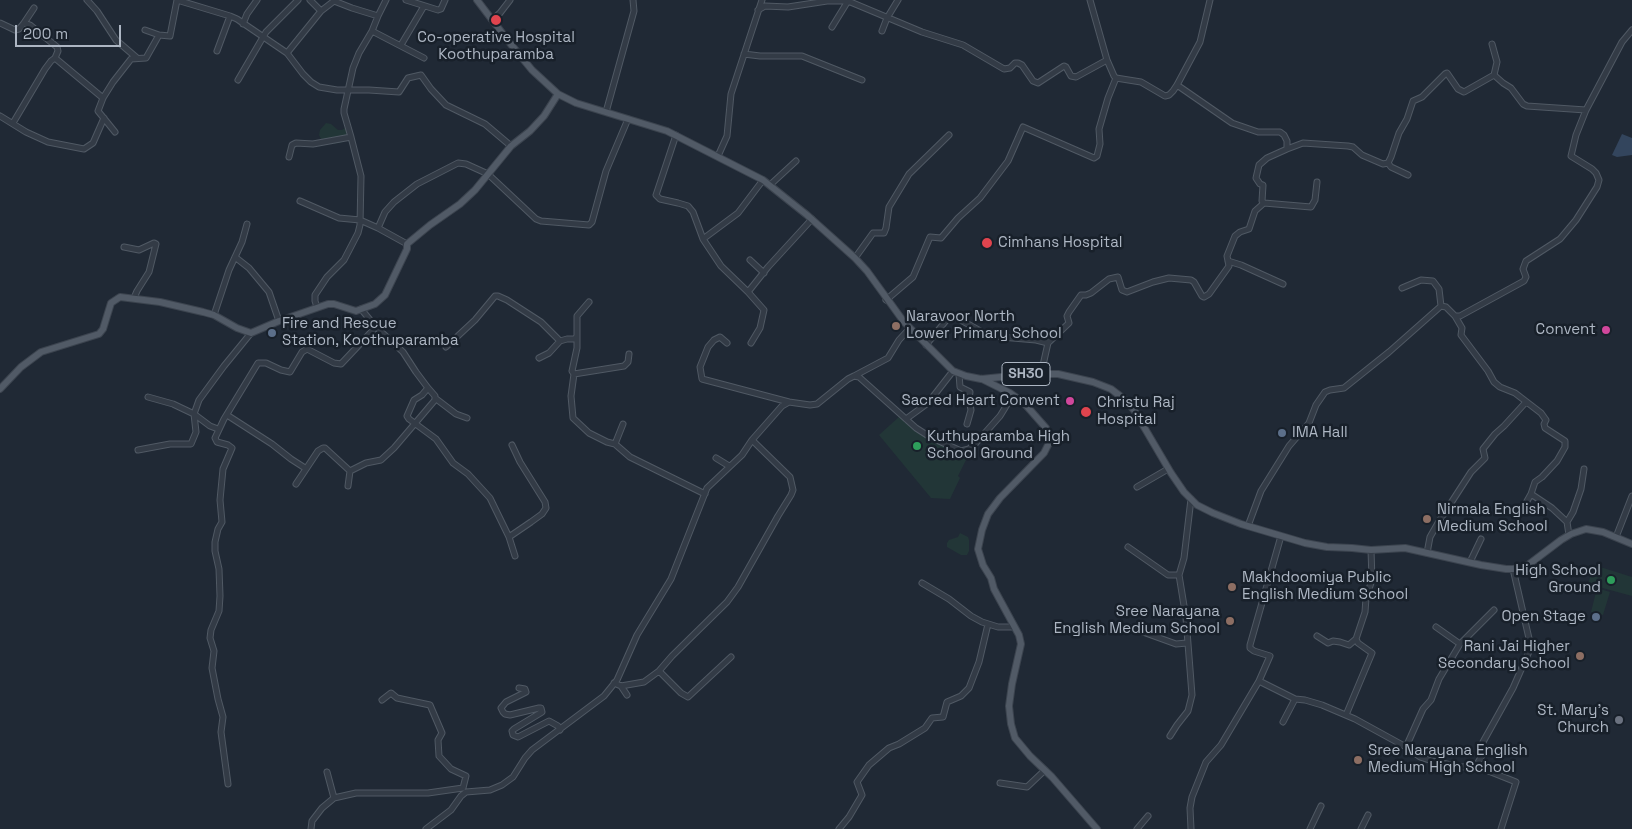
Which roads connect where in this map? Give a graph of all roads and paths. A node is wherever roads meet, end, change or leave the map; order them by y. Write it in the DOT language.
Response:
graph roads {
  1 [pos="87,0"];
  2 [pos="257,0"];
  3 [pos="298,0"];
  4 [pos="310,0"];
  5 [pos="386,0"];
  6 [pos="406,0"];
  7 [pos="444,0"];
  8 [pos="477,0"];
  9 [pos="510,0"];
  10 [pos="633,0"];
  11 [pos="762,0"];
  12 [pos="898,0"];
  13 [pos="1090,0"];
  14 [pos="1210,0"];
  15 [pos="848,2"];
  16 [pos="424,6"];
  17 [pos="34,8"];
  18 [pos="758,10"];
  19 [pos="321,11"];
  20 [pos="230,16"];
  21 [pos="378,16"];
  22 [pos="887,18"];
  23 [pos="492,20"];
  24 [pos="24,23"];
  25 [pos="1,24"];
  26 [pos="243,24"];
  27 [pos="832,27"];
  28 [pos="0,30"];
  29 [pos="145,30"];
  30 [pos="1632,30"];
  31 [pos="372,31"];
  32 [pos="882,32"];
  33 [pos="159,35"];
  34 [pos="263,37"];
  35 [pos="1492,44"];
  36 [pos="401,46"];
  37 [pos="218,51"];
  38 [pos="287,53"];
  39 [pos="744,54"];
  40 [pos="55,58"];
  41 [pos="136,58"];
  42 [pos="424,58"];
  43 [pos="1107,60"];
  44 [pos="1494,75"];
  45 [pos="1116,78"];
  46 [pos="238,80"];
  47 [pos="862,80"];
  48 [pos="1176,85"];
  49 [pos="348,90"];
  50 [pos="558,94"];
  51 [pos="103,98"];
  52 [pos="1586,110"];
  53 [pos="606,112"];
  54 [pos="0,116"];
  55 [pos="104,118"];
  56 [pos="628,119"];
  57 [pos="13,124"];
  58 [pos="1039,127"];
  59 [pos="115,132"];
  60 [pos="1036,133"];
  61 [pos="676,135"];
  62 [pos="949,135"];
  63 [pos="351,137"];
  64 [pos="1287,141"];
  65 [pos="511,146"];
  66 [pos="1287,149"];
  67 [pos="1280,152"];
  68 [pos="718,156"];
  69 [pos="289,157"];
  70 [pos="796,161"];
  71 [pos="1388,163"];
  72 [pos="488,174"];
  73 [pos="1408,175"];
  74 [pos="763,180"];
  75 [pos="1318,182"];
  76 [pos="770,185"];
  77 [pos="300,201"];
  78 [pos="1264,203"];
  79 [pos="812,219"];
  80 [pos="360,220"];
  81 [pos="247,224"];
  82 [pos="378,228"];
  83 [pos="703,239"];
  84 [pos="406,244"];
  85 [pos="124,247"];
  86 [pos="235,258"];
  87 [pos="855,258"];
  88 [pos="750,260"];
  89 [pos="1228,262"];
  90 [pos="764,273"];
  91 [pos="1283,284"];
  92 [pos="1402,288"];
  93 [pos="748,292"];
  94 [pos="134,298"];
  95 [pos="886,300"];
  96 [pos="589,302"];
  97 [pos="1441,306"];
  98 [pos="317,307"];
  99 [pos="361,309"];
  100 [pos="214,315"];
  101 [pos="1455,316"];
  102 [pos="279,321"];
  103 [pos="376,327"];
  104 [pos="910,328"];
  105 [pos="251,333"];
  106 [pos="577,336"];
  107 [pos="560,341"];
  108 [pos="727,343"];
  109 [pos="752,343"];
  110 [pos="1048,344"];
  111 [pos="926,345"];
  112 [pos="446,347"];
  113 [pos="628,354"];
  114 [pos="539,358"];
  115 [pos="956,372"];
  116 [pos="574,374"];
  117 [pos="1041,374"];
  118 [pos="1013,375"];
  119 [pos="854,376"];
  120 [pos="1003,376"];
  121 [pos="981,379"];
  122 [pos="428,388"];
  123 [pos="1001,388"];
  124 [pos="0,389"];
  125 [pos="1010,393"];
  126 [pos="148,397"];
  127 [pos="436,398"];
  128 [pos="789,402"];
  129 [pos="1526,402"];
  130 [pos="194,414"];
  131 [pos="227,415"];
  132 [pos="467,418"];
  133 [pos="906,419"];
  134 [pos="415,423"];
  135 [pos="623,424"];
  136 [pos="967,424"];
  137 [pos="218,430"];
  138 [pos="752,440"];
  139 [pos="615,444"];
  140 [pos="512,445"];
  141 [pos="138,450"];
  142 [pos="716,458"];
  143 [pos="729,466"];
  144 [pos="306,468"];
  145 [pos="1168,468"];
  146 [pos="1584,469"];
  147 [pos="350,471"];
  148 [pos="296,484"];
  149 [pos="348,486"];
  150 [pos="1137,487"];
  151 [pos="705,494"];
  152 [pos="1531,494"];
  153 [pos="1632,496"];
  154 [pos="1191,499"];
  155 [pos="1522,510"];
  156 [pos="1567,522"];
  157 [pos="1248,526"];
  158 [pos="1569,535"];
  159 [pos="509,536"];
  160 [pos="1281,536"];
  161 [pos="1616,537"];
  162 [pos="1481,539"];
  163 [pos="1632,544"];
  164 [pos="1128,547"];
  165 [pos="1371,550"];
  166 [pos="1426,553"];
  167 [pos="515,556"];
  168 [pos="1470,562"];
  169 [pos="1513,569"];
  170 [pos="1179,575"];
  171 [pos="922,583"];
  172 [pos="1494,610"];
  173 [pos="988,624"];
  174 [pos="1014,627"];
  175 [pos="1130,627"];
  176 [pos="1436,627"];
  177 [pos="1317,636"];
  178 [pos="1356,639"];
  179 [pos="1187,644"];
  180 [pos="1460,644"];
  181 [pos="731,657"];
  182 [pos="660,671"];
  183 [pos="1259,681"];
  184 [pos="614,683"];
  185 [pos="620,686"];
  186 [pos="519,688"];
  187 [pos="627,695"];
  188 [pos="1296,699"];
  189 [pos="382,700"];
  190 [pos="1346,715"];
  191 [pos="1283,722"];
  192 [pos="560,730"];
  193 [pos="1170,736"];
  194 [pos="1406,747"];
  195 [pos="1476,766"];
  196 [pos="1045,770"];
  197 [pos="327,772"];
  198 [pos="1000,783"];
  199 [pos="228,784"];
  200 [pos="465,790"];
  201 [pos="334,798"];
  202 [pos="1321,806"];
  203 [pos="1368,814"];
  204 [pos="1148,816"];
  205 [pos="311,829"];
  206 [pos="426,829"];
  207 [pos="839,829"];
  208 [pos="1097,829"];
  209 [pos="1137,829"];
  210 [pos="1191,829"];
  211 [pos="1310,829"];
  212 [pos="1361,829"];
  213 [pos="1501,829"];
  1 -- 41 [label="street"];
  2 -- 26 [label="street"];
  3 -- 34 [label="street"];
  4 -- 19 [label="street"];
  5 -- 21 [label="street"];
  6 -- 16 [label="street"];
  7 -- 16 [label="street"];
  8 -- 23 [label="main road"];
  9 -- 23 [label="street"];
  10 -- 53 [label="street"];
  11 -- 18 [label="street"];
  12 -- 22 [label="street"];
  13 -- 43 [label="street"];
  14 -- 48 [label="street"];
  15 -- 18 [label="street"];
  15 -- 22 [label="street"];
  15 -- 27 [label="street"];
  16 -- 36 [label="street"];
  17 -- 24 [label="street"];
  18 -- 39 [label="street"];
  19 -- 21 [label="street"];
  19 -- 38 [label="street"];
  20 -- 26 [label="street"];
  20 -- 33 [label="street"];
  20 -- 37 [label="street"];
  21 -- 31 [label="street"];
  22 -- 32 [label="street"];
  22 -- 43 [label="street"];
  23 -- 50 [label="main road"];
  24 -- 25 [label="street"];
  24 -- 40 [label="street"];
  25 -- 28 [label="street"];
  26 -- 34 [label="street"];
  29 -- 33 [label="street"];
  30 -- 52 [label="street"];
  31 -- 36 [label="street"];
  31 -- 49 [label="street"];
  33 -- 41 [label="street"];
  34 -- 38 [label="street"];
  34 -- 46 [label="street"];
  35 -- 44 [label="street"];
  36 -- 42 [label="street"];
  38 -- 49 [label="street"];
  39 -- 47 [label="street"];
  39 -- 68 [label="street"];
  40 -- 51 [label="street"];
  40 -- 57 [label="street"];
  41 -- 51 [label="street"];
  43 -- 45 [label="street"];
  44 -- 52 [label="street"];
  44 -- 71 [label="street"];
  45 -- 48 [label="street"];
  45 -- 60 [label="street"];
  48 -- 64 [label="street"];
  49 -- 63 [label="street"];
  49 -- 65 [label="street"];
  50 -- 53 [label="main road"];
  50 -- 65 [label="main road"];
  51 -- 55 [label="street"];
  52 -- 101 [label="street"];
  53 -- 56 [label="main road"];
  54 -- 57 [label="street"];
  55 -- 57 [label="street"];
  55 -- 59 [label="street"];
  56 -- 61 [label="main road"];
  56 -- 72 [label="street"];
  58 -- 60 [label="street"];
  60 -- 95 [label="street"];
  61 -- 68 [label="main road"];
  61 -- 83 [label="street"];
  62 -- 87 [label="street"];
  63 -- 69 [label="street"];
  63 -- 80 [label="street"];
  64 -- 66 [label="street"];
  64 -- 67 [label="street"];
  65 -- 72 [label="main road"];
  66 -- 67 [label="street"];
  66 -- 71 [label="street"];
  67 -- 78 [label="street"];
  68 -- 74 [label="main road"];
  70 -- 76 [label="street"];
  71 -- 73 [label="street"];
  72 -- 82 [label="street"];
  72 -- 84 [label="main road"];
  74 -- 76 [label="main road"];
  74 -- 83 [label="street"];
  75 -- 78 [label="street"];
  76 -- 79 [label="main road"];
  77 -- 80 [label="street"];
  78 -- 89 [label="street"];
  79 -- 87 [label="main road"];
  79 -- 90 [label="street"];
  80 -- 82 [label="street"];
  80 -- 98 [label="street"];
  81 -- 86 [label="street"];
  82 -- 84 [label="street"];
  83 -- 93 [label="street"];
  84 -- 99 [label="main road"];
  85 -- 94 [label="street"];
  86 -- 100 [label="street"];
  86 -- 102 [label="street"];
  87 -- 95 [label="main road"];
  88 -- 90 [label="street"];
  89 -- 91 [label="street"];
  89 -- 110 [label="street"];
  90 -- 93 [label="street"];
  92 -- 97 [label="street"];
  93 -- 109 [label="street"];
  94 -- 100 [label="main road"];
  94 -- 124 [label="main road"];
  95 -- 104 [label="main road"];
  96 -- 106 [label="street"];
  97 -- 101 [label="street"];
  97 -- 157 [label="street"];
  98 -- 99 [label="main road"];
  98 -- 102 [label="main road"];
  99 -- 103 [label="street"];
  100 -- 105 [label="main road"];
  101 -- 129 [label="street"];
  102 -- 105 [label="main road"];
  103 -- 122 [label="street"];
  103 -- 131 [label="street"];
  104 -- 111 [label="main road"];
  104 -- 119 [label="street"];
  105 -- 130 [label="street"];
  106 -- 107 [label="street"];
  106 -- 116 [label="street"];
  107 -- 112 [label="street"];
  107 -- 114 [label="street"];
  108 -- 128 [label="street"];
  110 -- 111 [label="street"];
  110 -- 117 [label="street"];
  111 -- 115 [label="main road"];
  113 -- 116 [label="street"];
  115 -- 121 [label="main road, SH30"];
  115 -- 133 [label="street"];
  115 -- 136 [label="street"];
  116 -- 139 [label="street"];
  117 -- 118 [label="main road, SH30"];
  117 -- 145 [label="main road, SH30"];
  118 -- 120 [label="main road, SH30"];
  118 -- 125 [label="main road"];
  119 -- 128 [label="street"];
  119 -- 133 [label="street"];
  120 -- 121 [label="main road, SH30"];
  120 -- 123 [label="main road"];
  121 -- 123 [label="main road"];
  122 -- 127 [label="street"];
  122 -- 134 [label="street"];
  123 -- 125 [label="main road"];
  125 -- 133 [label="street"];
  125 -- 174 [label="main road"];
  126 -- 130 [label="street"];
  127 -- 132 [label="street"];
  127 -- 134 [label="street"];
  128 -- 138 [label="street"];
  129 -- 152 [label="street"];
  129 -- 166 [label="street"];
  130 -- 137 [label="street"];
  130 -- 141 [label="street"];
  131 -- 137 [label="street"];
  131 -- 144 [label="street"];
  134 -- 147 [label="street"];
  134 -- 159 [label="street"];
  135 -- 139 [label="street"];
  137 -- 199 [label="street"];
  138 -- 143 [label="street"];
  138 -- 182 [label="street"];
  139 -- 151 [label="street"];
  140 -- 159 [label="street"];
  142 -- 143 [label="street"];
  143 -- 151 [label="street"];
  144 -- 147 [label="street"];
  144 -- 148 [label="street"];
  145 -- 150 [label="street"];
  145 -- 154 [label="main road, SH30"];
  146 -- 156 [label="street"];
  147 -- 149 [label="street"];
  151 -- 184 [label="street"];
  152 -- 155 [label="street"];
  152 -- 156 [label="street"];
  153 -- 161 [label="street"];
  154 -- 157 [label="main road, SH30"];
  154 -- 170 [label="street"];
  156 -- 158 [label="street"];
  157 -- 160 [label="main road, SH30"];
  158 -- 161 [label="main road"];
  158 -- 169 [label="main road"];
  159 -- 167 [label="street"];
  160 -- 165 [label="main road, SH30"];
  160 -- 183 [label="street"];
  161 -- 163 [label="main road"];
  162 -- 168 [label="street"];
  164 -- 170 [label="street"];
  165 -- 166 [label="main road, SH30"];
  165 -- 178 [label="street"];
  166 -- 168 [label="main road, SH30"];
  168 -- 169 [label="main road, SH30"];
  169 -- 195 [label="street"];
  170 -- 179 [label="street"];
  171 -- 173 [label="street"];
  172 -- 180 [label="street"];
  173 -- 174 [label="street"];
  173 -- 207 [label="street"];
  174 -- 196 [label="main road"];
  175 -- 179 [label="street"];
  176 -- 180 [label="street"];
  177 -- 178 [label="street"];
  178 -- 190 [label="street"];
  179 -- 193 [label="street"];
  180 -- 194 [label="street"];
  181 -- 182 [label="street"];
  182 -- 185 [label="street"];
  183 -- 188 [label="street"];
  183 -- 210 [label="street"];
  184 -- 185 [label="street"];
  184 -- 192 [label="street"];
  185 -- 187 [label="street"];
  186 -- 192 [label="street"];
  188 -- 190 [label="street"];
  188 -- 191 [label="street"];
  189 -- 200 [label="street"];
  190 -- 194 [label="street"];
  192 -- 200 [label="street"];
  194 -- 195 [label="street"];
  195 -- 213 [label="street"];
  196 -- 198 [label="street"];
  196 -- 208 [label="main road"];
  197 -- 201 [label="street"];
  200 -- 201 [label="street"];
  200 -- 206 [label="street"];
  201 -- 205 [label="street"];
  202 -- 211 [label="street"];
  203 -- 212 [label="street"];
  204 -- 209 [label="street"];
}
